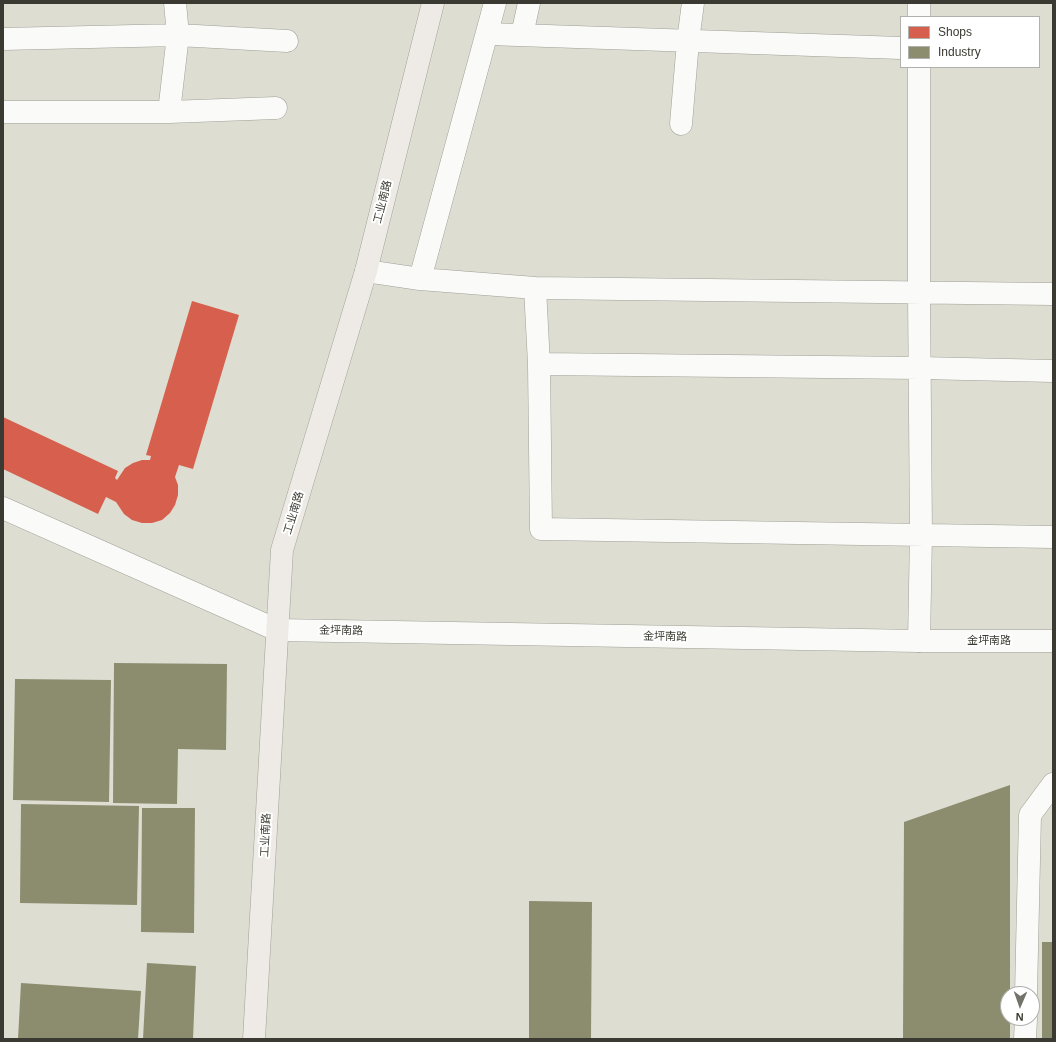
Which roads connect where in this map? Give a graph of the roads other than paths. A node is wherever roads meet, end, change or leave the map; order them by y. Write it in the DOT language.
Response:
graph roads {
  1 [pos="175,3"];
  2 [pos="433,3"];
  3 [pos="495,3"];
  4 [pos="529,3"];
  5 [pos="693,3"];
  6 [pos="919,3"];
  7 [pos="919,16"];
  8 [pos="488,34"];
  9 [pos="178,35"];
  10 [pos="522,35"];
  11 [pos="3,38"];
  12 [pos="287,41"];
  13 [pos="688,41"];
  14 [pos="900,48"];
  15 [pos="919,68"];
  16 [pos="276,108"];
  17 [pos="3,112"];
  18 [pos="169,112"];
  19 [pos="681,124"];
  20 [pos="366,271"];
  21 [pos="420,279"];
  22 [pos="535,288"];
  23 [pos="919,293"];
  24 [pos="1053,294"];
  25 [pos="539,364"];
  26 [pos="920,368"];
  27 [pos="1053,372"];
  28 [pos="3,508"];
  29 [pos="921,535"];
  30 [pos="1053,538"];
  31 [pos="277,630"];
  32 [pos="919,641"];
  33 [pos="1053,641"];
  34 [pos="1053,784"];
  35 [pos="1026,986"];
  36 [pos="1026,1026"];
  37 [pos="254,1039"];
  38 [pos="1025,1039"];
  1 -- 9 [label="street"];
  2 -- 20 [label="main road, 工业南路"];
  3 -- 8 [label="street"];
  4 -- 10 [label="street"];
  5 -- 13 [label="street"];
  6 -- 7 [label="street"];
  8 -- 10 [label="street"];
  8 -- 21 [label="street"];
  9 -- 11 [label="street"];
  9 -- 12 [label="street"];
  9 -- 18 [label="street"];
  10 -- 13 [label="street"];
  13 -- 14 [label="street"];
  13 -- 19 [label="street"];
  15 -- 23 [label="street"];
  16 -- 18 [label="street"];
  17 -- 18 [label="street"];
  20 -- 21 [label="street"];
  20 -- 31 [label="main road, 工业南路"];
  21 -- 22 [label="street"];
  22 -- 23 [label="street"];
  22 -- 25 [label="street"];
  23 -- 24 [label="street"];
  23 -- 26 [label="street"];
  25 -- 26 [label="street"];
  25 -- 29 [label="street"];
  26 -- 27 [label="street"];
  26 -- 29 [label="street"];
  28 -- 31 [label="street"];
  29 -- 30 [label="street"];
  29 -- 32 [label="street"];
  31 -- 32 [label="street, 金坪南路"];
  31 -- 37 [label="main road, 工业南路"];
  32 -- 33 [label="street, 金坪南路"];
  34 -- 35 [label="street"];
  36 -- 38 [label="street"];
}
